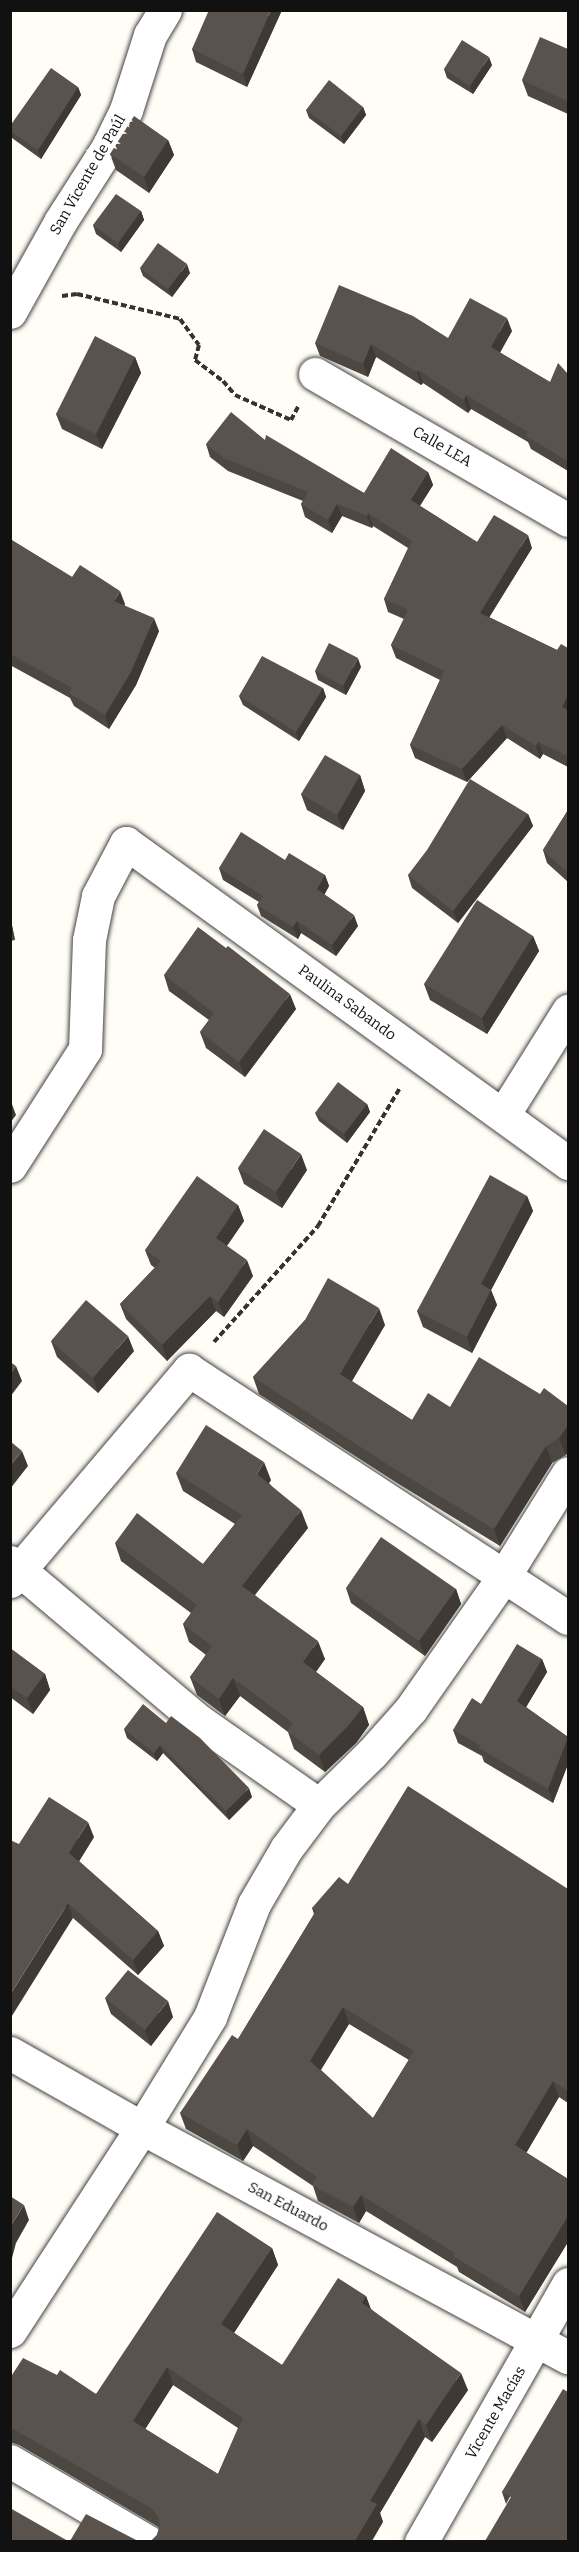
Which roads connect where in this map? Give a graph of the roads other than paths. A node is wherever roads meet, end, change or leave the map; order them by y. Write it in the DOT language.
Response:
graph roads {
  1 [pos="165,10"];
  2 [pos="13,307"];
  3 [pos="315,374"];
  4 [pos="568,520"];
  5 [pos="568,1011"];
  6 [pos="503,1115"];
  7 [pos="568,1162"];
  8 [pos="10,1166"];
  9 [pos="568,1473"];
  10 [pos="13,1571"];
  11 [pos="504,1576"];
  12 [pos="568,1618"];
  13 [pos="319,1805"];
  14 [pos="10,2053"];
  15 [pos="142,2128"];
  16 [pos="568,2284"];
  17 [pos="10,2331"];
  18 [pos="537,2342"];
  19 [pos="568,2357"];
  20 [pos="10,2461"];
  21 [pos="148,2541"];
  22 [pos="421,2541"];
  1 -- 2 [label="street, San Vicente de Paúl"];
  3 -- 4 [label="street, Calle LEA"];
  5 -- 6 [label="street"];
  6 -- 7 [label="street, Paulina Sabando"];
  6 -- 8 [label="street, Paulina Sabando"];
  9 -- 11 [label="street"];
  10 -- 11 [label="street"];
  10 -- 13 [label="street"];
  11 -- 12 [label="street"];
  11 -- 13 [label="street"];
  13 -- 15 [label="street"];
  14 -- 15 [label="street, San Eduardo"];
  15 -- 17 [label="street"];
  15 -- 18 [label="street, San Eduardo"];
  16 -- 18 [label="street, Vicente Macías"];
  18 -- 19 [label="street, San Eduardo"];
  18 -- 22 [label="street, Vicente Macías"];
  20 -- 21 [label="street"];
}
